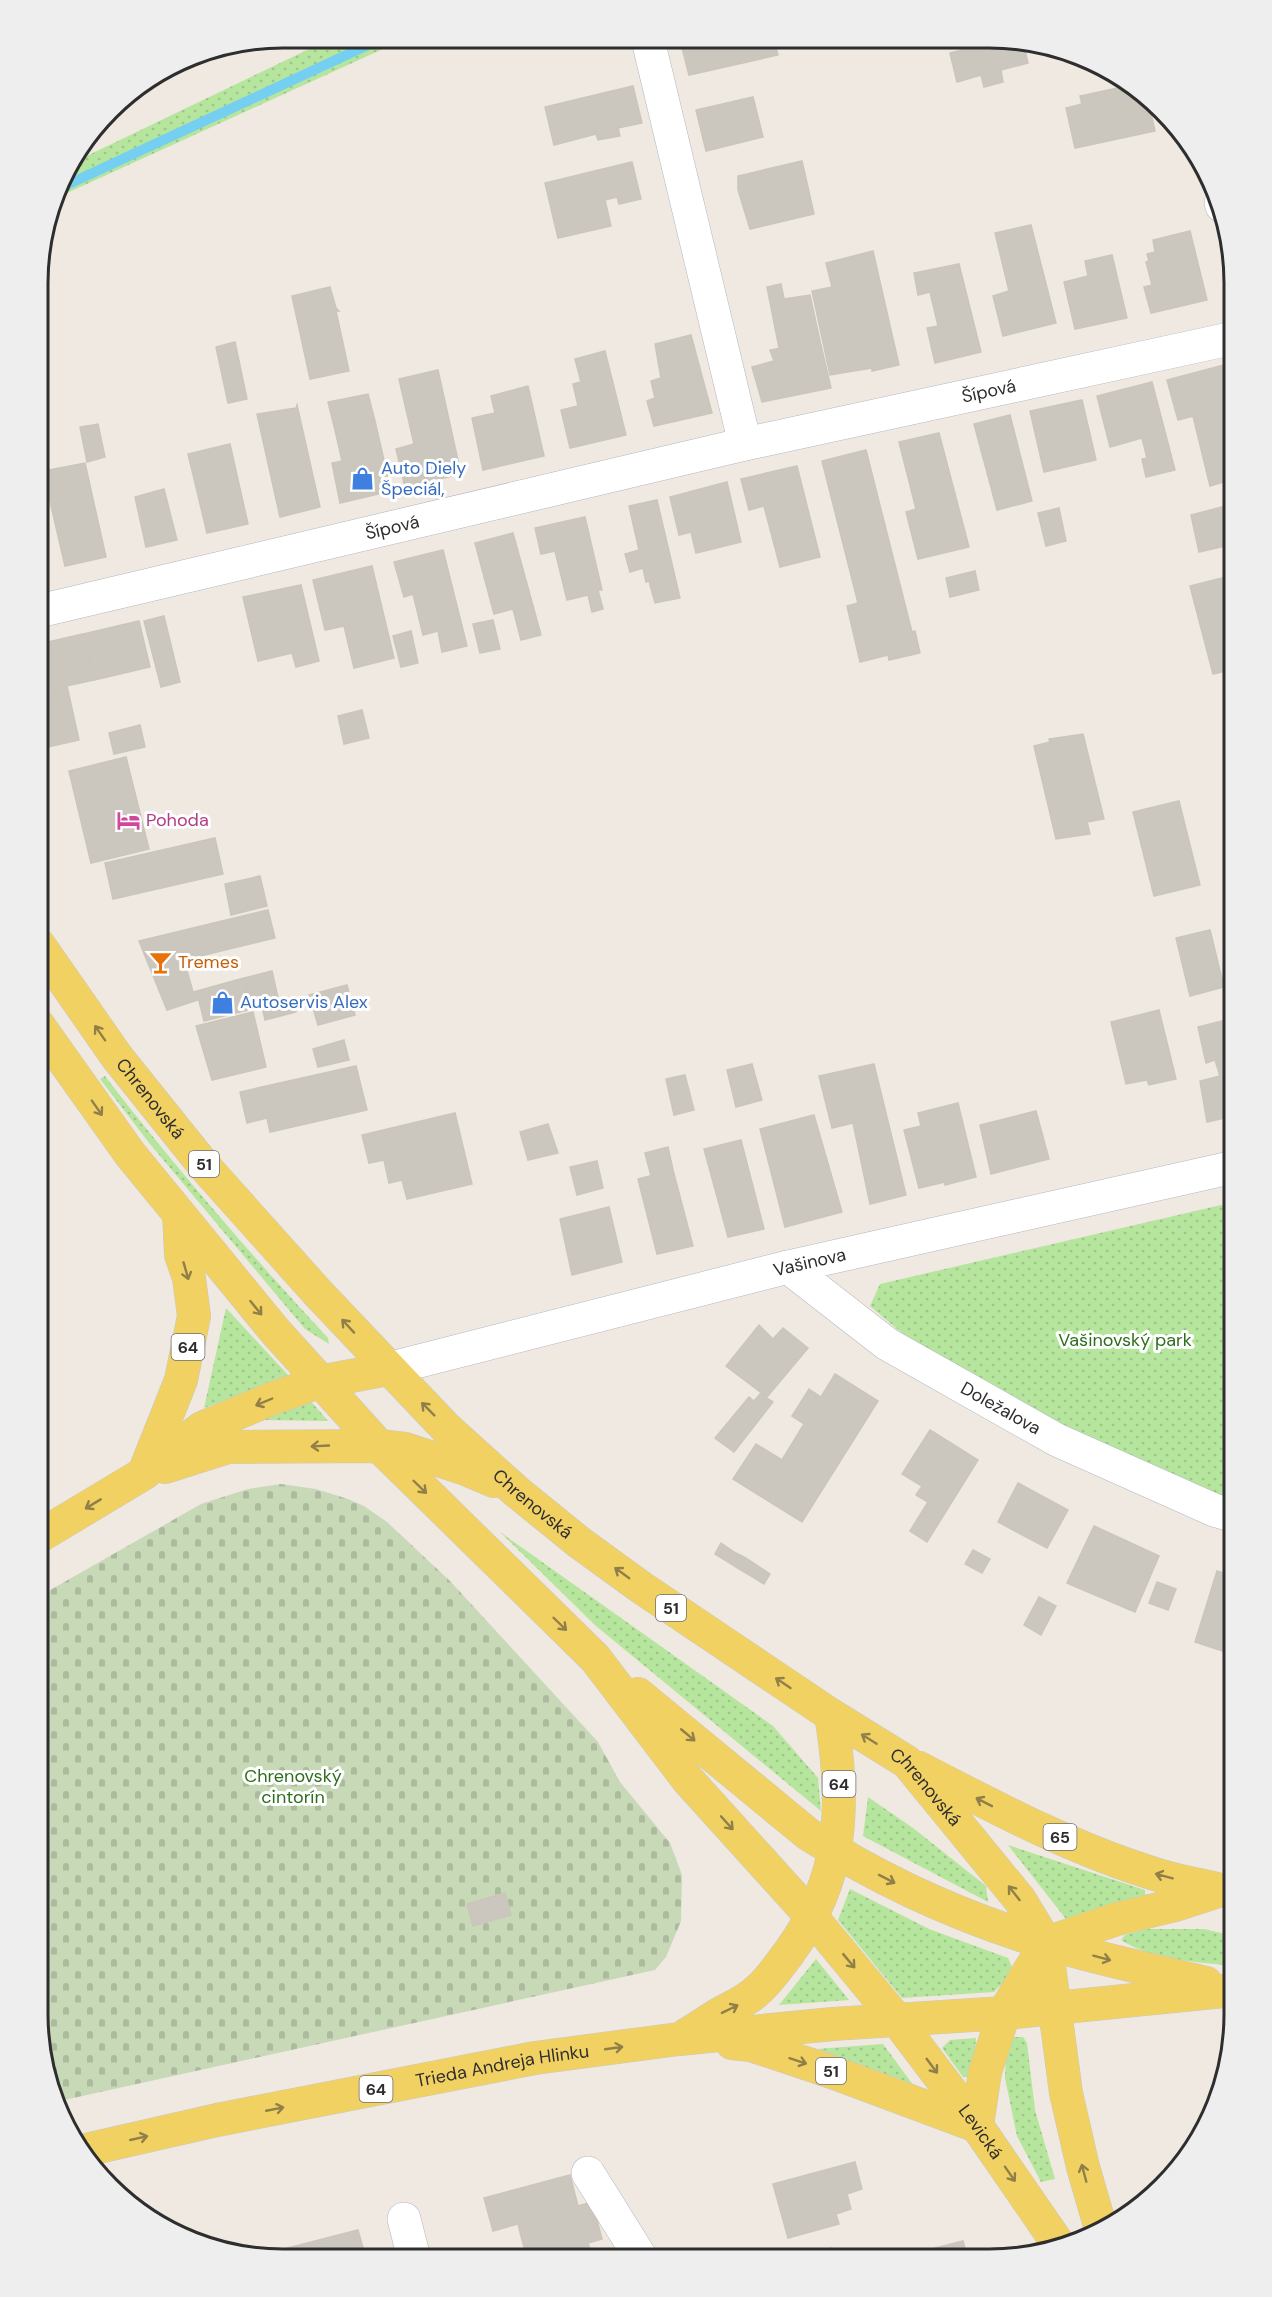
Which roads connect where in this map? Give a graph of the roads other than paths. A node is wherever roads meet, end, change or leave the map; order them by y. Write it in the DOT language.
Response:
graph roads {
  1 [pos="650,48"];
  2 [pos="1224,340"];
  3 [pos="745,444"];
  4 [pos="48,609"];
  5 [pos="48,958"];
  6 [pos="48,1039"];
  7 [pos="1224,1169"];
  8 [pos="179,1214"];
  9 [pos="788,1267"];
  10 [pos="388,1368"];
  11 [pos="320,1382"];
  12 [pos="379,1446"];
  13 [pos="143,1474"];
  14 [pos="517,1492"];
  15 [pos="1224,1513"];
  16 [pos="48,1531"];
  17 [pos="595,1658"];
  18 [pos="831,1715"];
  19 [pos="907,1762"];
  20 [pos="836,1852"];
  21 [pos="1224,1891"];
  22 [pos="1224,1893"];
  23 [pos="811,1916"];
  24 [pos="1046,1943"];
  25 [pos="1224,1988"];
  26 [pos="1224,1991"];
  27 [pos="1054,2008"];
  28 [pos="1004,2013"];
  29 [pos="897,2020"];
  30 [pos="679,2039"];
  31 [pos="977,2126"];
  32 [pos="91,2149"];
  33 [pos="588,2173"];
  34 [pos="404,2219"];
  35 [pos="1099,2221"];
  36 [pos="1056,2239"];
  37 [pos="412,2249"];
  38 [pos="635,2249"];
  1 -- 3 [label="street"];
  2 -- 3 [label="street, Šípová"];
  3 -- 4 [label="street, Šípová"];
  10 -- 5 [label="main road, Chrenovská / 51, one-way"];
  6 -- 8 [label="main road, one-way"];
  7 -- 9 [label="street, Vašinova"];
  8 -- 11 [label="main road, one-way"];
  8 -- 13 [label="main road, 64, one-way"];
  9 -- 10 [label="street, Vašinova"];
  9 -- 15 [label="street, Doležalova"];
  10 -- 11 [label="main road"];
  14 -- 10 [label="main road, Chrenovská / 51, one-way"];
  11 -- 12 [label="main road"];
  11 -- 13 [label="main road, one-way"];
  12 -- 13 [label="main road, one-way"];
  12 -- 14 [label="main road"];
  12 -- 17 [label="main road, one-way"];
  13 -- 16 [label="main road, one-way"];
  18 -- 14 [label="main road, Chrenovská / 51, one-way"];
  17 -- 20 [label="main road, one-way"];
  17 -- 23 [label="main road, one-way"];
  19 -- 18 [label="main road, Chrenovská / 51, one-way"];
  18 -- 20 [label="main road, 64"];
  21 -- 19 [label="main road, 65, one-way"];
  24 -- 19 [label="main road, Chrenovská / 51, one-way"];
  20 -- 23 [label="main road, 64"];
  20 -- 24 [label="main road, one-way"];
  22 -- 24 [label="main road"];
  23 -- 29 [label="main road, one-way"];
  30 -- 23 [label="main road, 64, one-way"];
  24 -- 25 [label="main road, one-way"];
  24 -- 27 [label="main road, Chrenovská / 51"];
  24 -- 28 [label="main road"];
  26 -- 27 [label="main road"];
  27 -- 28 [label="main road"];
  35 -- 27 [label="main road, 51, one-way"];
  28 -- 29 [label="main road"];
  28 -- 31 [label="main road"];
  29 -- 30 [label="main road"];
  29 -- 31 [label="main road, Levická, one-way"];
  30 -- 31 [label="main road, 51, one-way"];
  32 -- 30 [label="main road, Trieda Andreja Hlinku / 64, one-way"];
  31 -- 36 [label="main road, Levická, one-way"];
  33 -- 38 [label="street"];
  34 -- 37 [label="street"];
}
